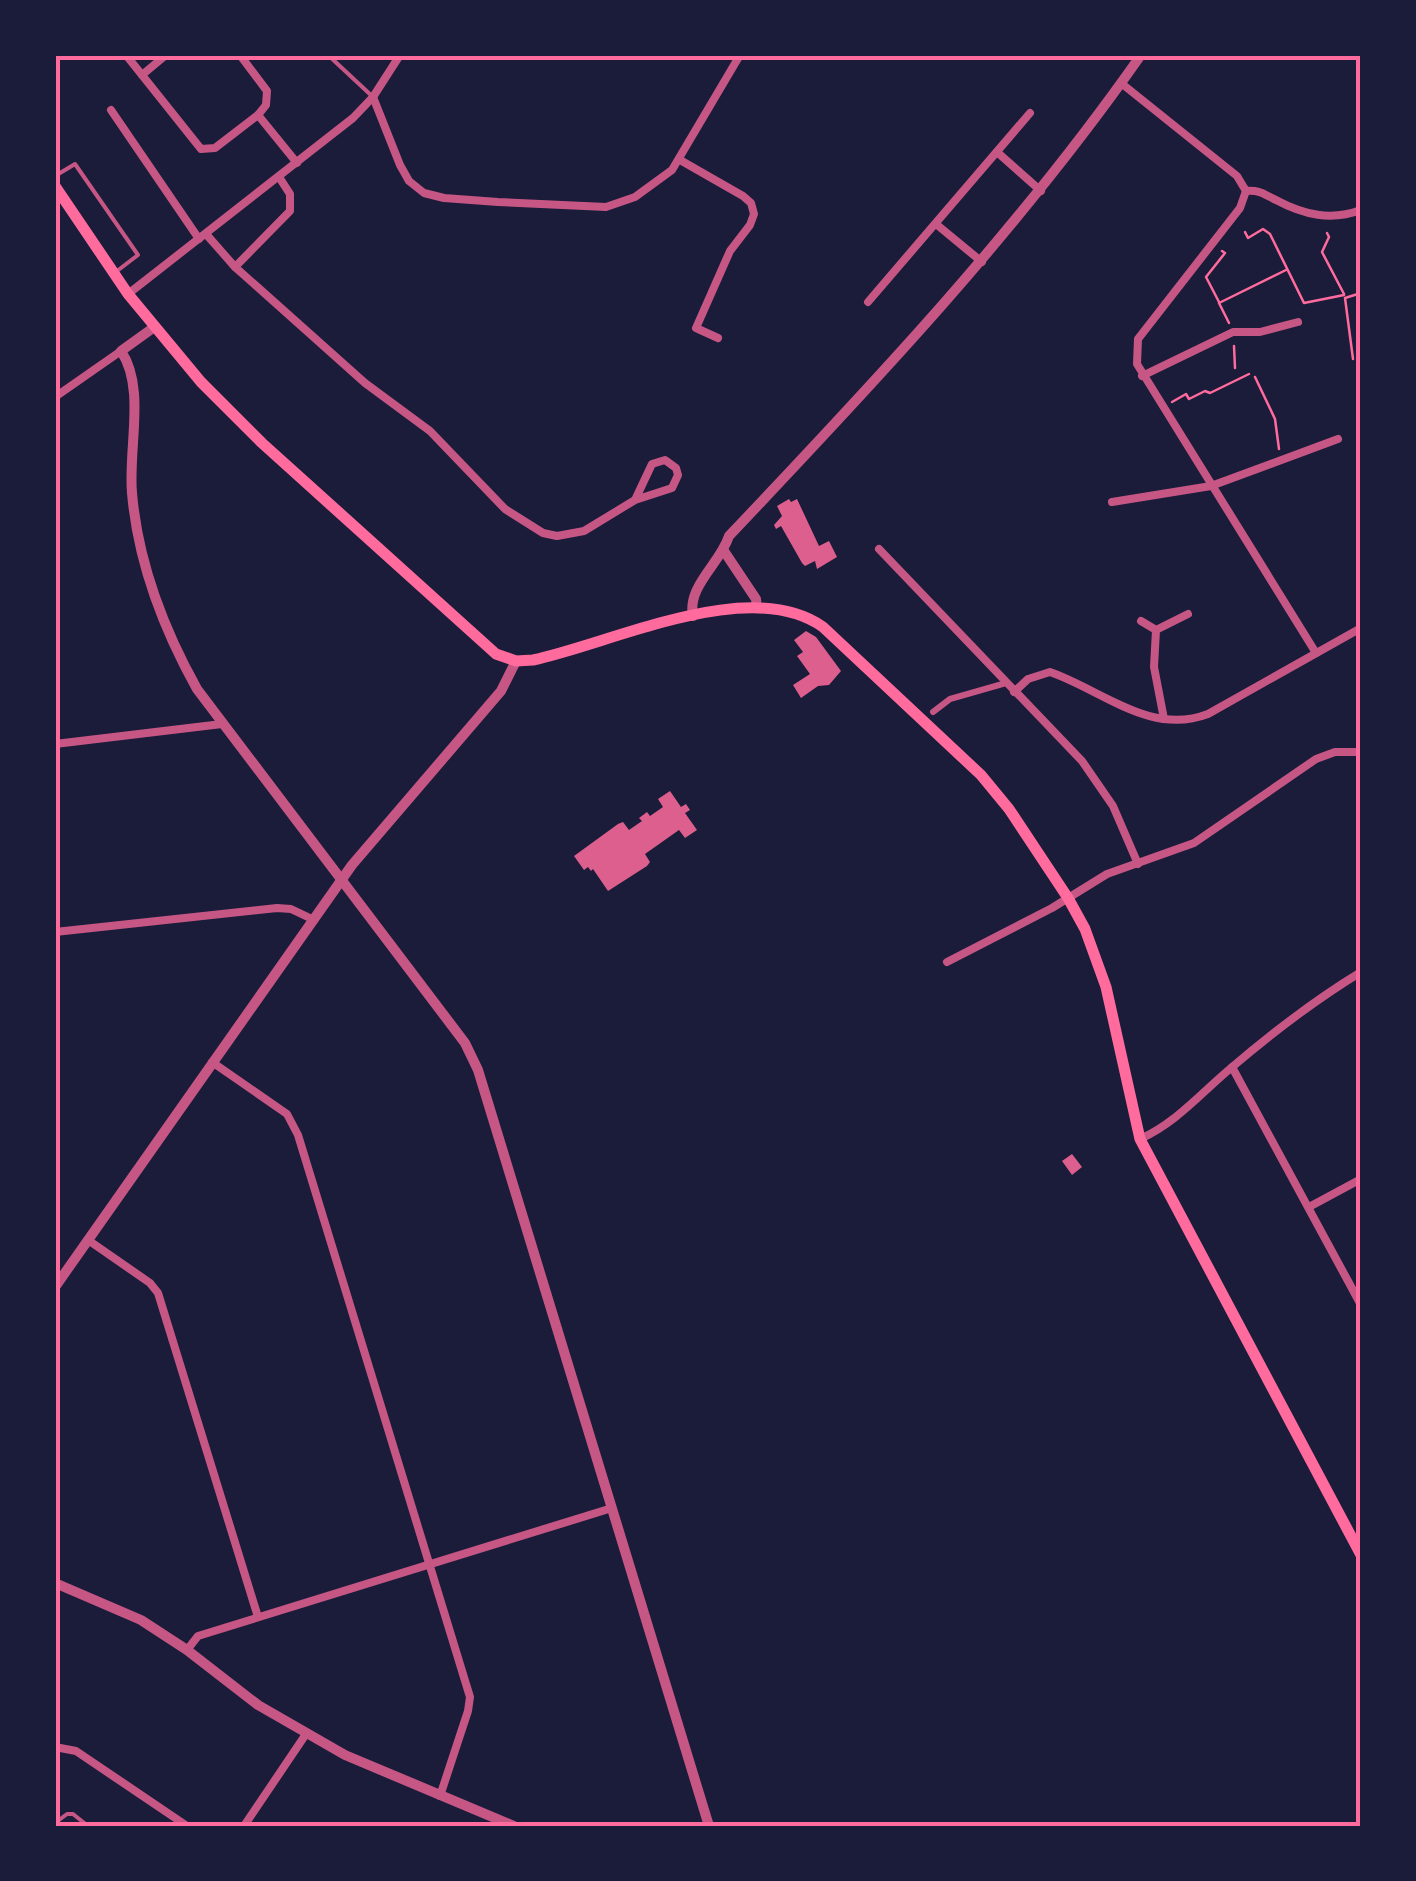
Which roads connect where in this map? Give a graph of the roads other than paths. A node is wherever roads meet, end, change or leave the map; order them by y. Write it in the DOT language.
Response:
graph roads {
  1 [pos="126,55"];
  2 [pos="166,55"];
  3 [pos="240,55"];
  4 [pos="328,55"];
  5 [pos="400,55"];
  6 [pos="740,55"];
  7 [pos="1141,55"];
  8 [pos="142,75"];
  9 [pos="1121,84"];
  10 [pos="373,97"];
  11 [pos="110,110"];
  12 [pos="1030,113"];
  13 [pos="258,114"];
  14 [pos="997,152"];
  15 [pos="680,160"];
  16 [pos="297,162"];
  17 [pos="55,176"];
  18 [pos="280,177"];
  19 [pos="55,186"];
  20 [pos="1041,191"];
  21 [pos="1246,191"];
  22 [pos="1361,210"];
  23 [pos="936,224"];
  24 [pos="202,237"];
  25 [pos="982,262"];
  26 [pos="235,267"];
  27 [pos="113,274"];
  28 [pos="128,294"];
  29 [pos="868,302"];
  30 [pos="1298,322"];
  31 [pos="152,328"];
  32 [pos="718,338"];
  33 [pos="121,351"];
  34 [pos="1142,376"];
  35 [pos="55,397"];
  36 [pos="1338,440"];
  37 [pos="1211,486"];
  38 [pos="635,500"];
  39 [pos="1112,502"];
  40 [pos="879,550"];
  41 [pos="724,551"];
  42 [pos="756,608"];
  43 [pos="1188,614"];
  44 [pos="694,616"];
  45 [pos="1142,621"];
  46 [pos="1361,628"];
  47 [pos="1156,630"];
  48 [pos="1316,653"];
  49 [pos="516,660"];
  50 [pos="1006,683"];
  51 [pos="1014,692"];
  52 [pos="933,712"];
  53 [pos="1164,720"];
  54 [pos="222,724"];
  55 [pos="55,744"];
  56 [pos="1361,752"];
  57 [pos="1138,864"];
  58 [pos="340,880"];
  59 [pos="1068,898"];
  60 [pos="312,919"];
  61 [pos="55,932"];
  62 [pos="946,962"];
  63 [pos="1361,972"];
  64 [pos="212,1062"];
  65 [pos="1232,1067"];
  66 [pos="1140,1138"];
  67 [pos="1361,1179"];
  68 [pos="1309,1206"];
  69 [pos="88,1240"];
  70 [pos="55,1287"];
  71 [pos="1361,1305"];
  72 [pos="612,1508"];
  73 [pos="1361,1556"];
  74 [pos="429,1564"];
  75 [pos="55,1583"];
  76 [pos="258,1617"];
  77 [pos="187,1650"];
  78 [pos="306,1734"];
  79 [pos="55,1747"];
  80 [pos="440,1796"];
  81 [pos="55,1823"];
  82 [pos="88,1826"];
  83 [pos="187,1826"];
  84 [pos="244,1826"];
  85 [pos="514,1826"];
  86 [pos="709,1826"];
  1 -- 8 [label="street"];
  2 -- 8 [label="street"];
  3 -- 13 [label="street"];
  4 -- 10 [label="lane"];
  5 -- 10 [label="street"];
  6 -- 15 [label="street"];
  7 -- 9 [label="street"];
  8 -- 13 [label="street"];
  9 -- 20 [label="street"];
  9 -- 21 [label="street"];
  10 -- 15 [label="street"];
  10 -- 16 [label="street"];
  11 -- 24 [label="street"];
  12 -- 14 [label="street"];
  13 -- 16 [label="street"];
  14 -- 20 [label="street"];
  14 -- 23 [label="street"];
  15 -- 32 [label="street"];
  16 -- 18 [label="street"];
  17 -- 27 [label="lane"];
  18 -- 24 [label="street"];
  18 -- 26 [label="street"];
  19 -- 27 [label="main road"];
  20 -- 25 [label="street"];
  21 -- 22 [label="street"];
  21 -- 34 [label="street"];
  23 -- 25 [label="street"];
  23 -- 29 [label="street"];
  24 -- 26 [label="street"];
  24 -- 28 [label="street"];
  25 -- 41 [label="street"];
  26 -- 38 [label="street"];
  27 -- 28 [label="main road"];
  28 -- 31 [label="main road"];
  30 -- 34 [label="street"];
  31 -- 33 [label="street"];
  31 -- 49 [label="main road"];
  33 -- 35 [label="street"];
  33 -- 54 [label="street"];
  34 -- 37 [label="street"];
  36 -- 37 [label="street"];
  37 -- 39 [label="street"];
  37 -- 48 [label="street"];
  38 -- 38 [label="street"];
  40 -- 50 [label="street"];
  41 -- 42 [label="street"];
  41 -- 44 [label="street"];
  42 -- 44 [label="main road"];
  42 -- 59 [label="main road"];
  43 -- 47 [label="street"];
  44 -- 49 [label="main road"];
  45 -- 47 [label="street"];
  46 -- 48 [label="street"];
  47 -- 53 [label="street"];
  48 -- 53 [label="street"];
  49 -- 58 [label="street"];
  50 -- 51 [label="street"];
  50 -- 52 [label="street"];
  51 -- 53 [label="street"];
  51 -- 57 [label="street"];
  54 -- 55 [label="street"];
  54 -- 58 [label="street"];
  56 -- 57 [label="street"];
  57 -- 59 [label="street"];
  58 -- 60 [label="street"];
  58 -- 72 [label="street"];
  59 -- 62 [label="street"];
  59 -- 66 [label="main road"];
  60 -- 61 [label="street"];
  60 -- 64 [label="street"];
  63 -- 65 [label="street"];
  64 -- 69 [label="street"];
  64 -- 74 [label="street"];
  65 -- 66 [label="street"];
  65 -- 68 [label="street"];
  66 -- 73 [label="main road"];
  67 -- 68 [label="street"];
  68 -- 71 [label="street"];
  69 -- 70 [label="street"];
  69 -- 76 [label="street"];
  72 -- 74 [label="street"];
  72 -- 86 [label="street"];
  74 -- 76 [label="street"];
  74 -- 80 [label="street"];
  75 -- 77 [label="street"];
  76 -- 77 [label="street"];
  77 -- 78 [label="street"];
  78 -- 80 [label="street"];
  78 -- 84 [label="street"];
  79 -- 83 [label="street"];
  80 -- 85 [label="street"];
  81 -- 82 [label="lane"];
}
